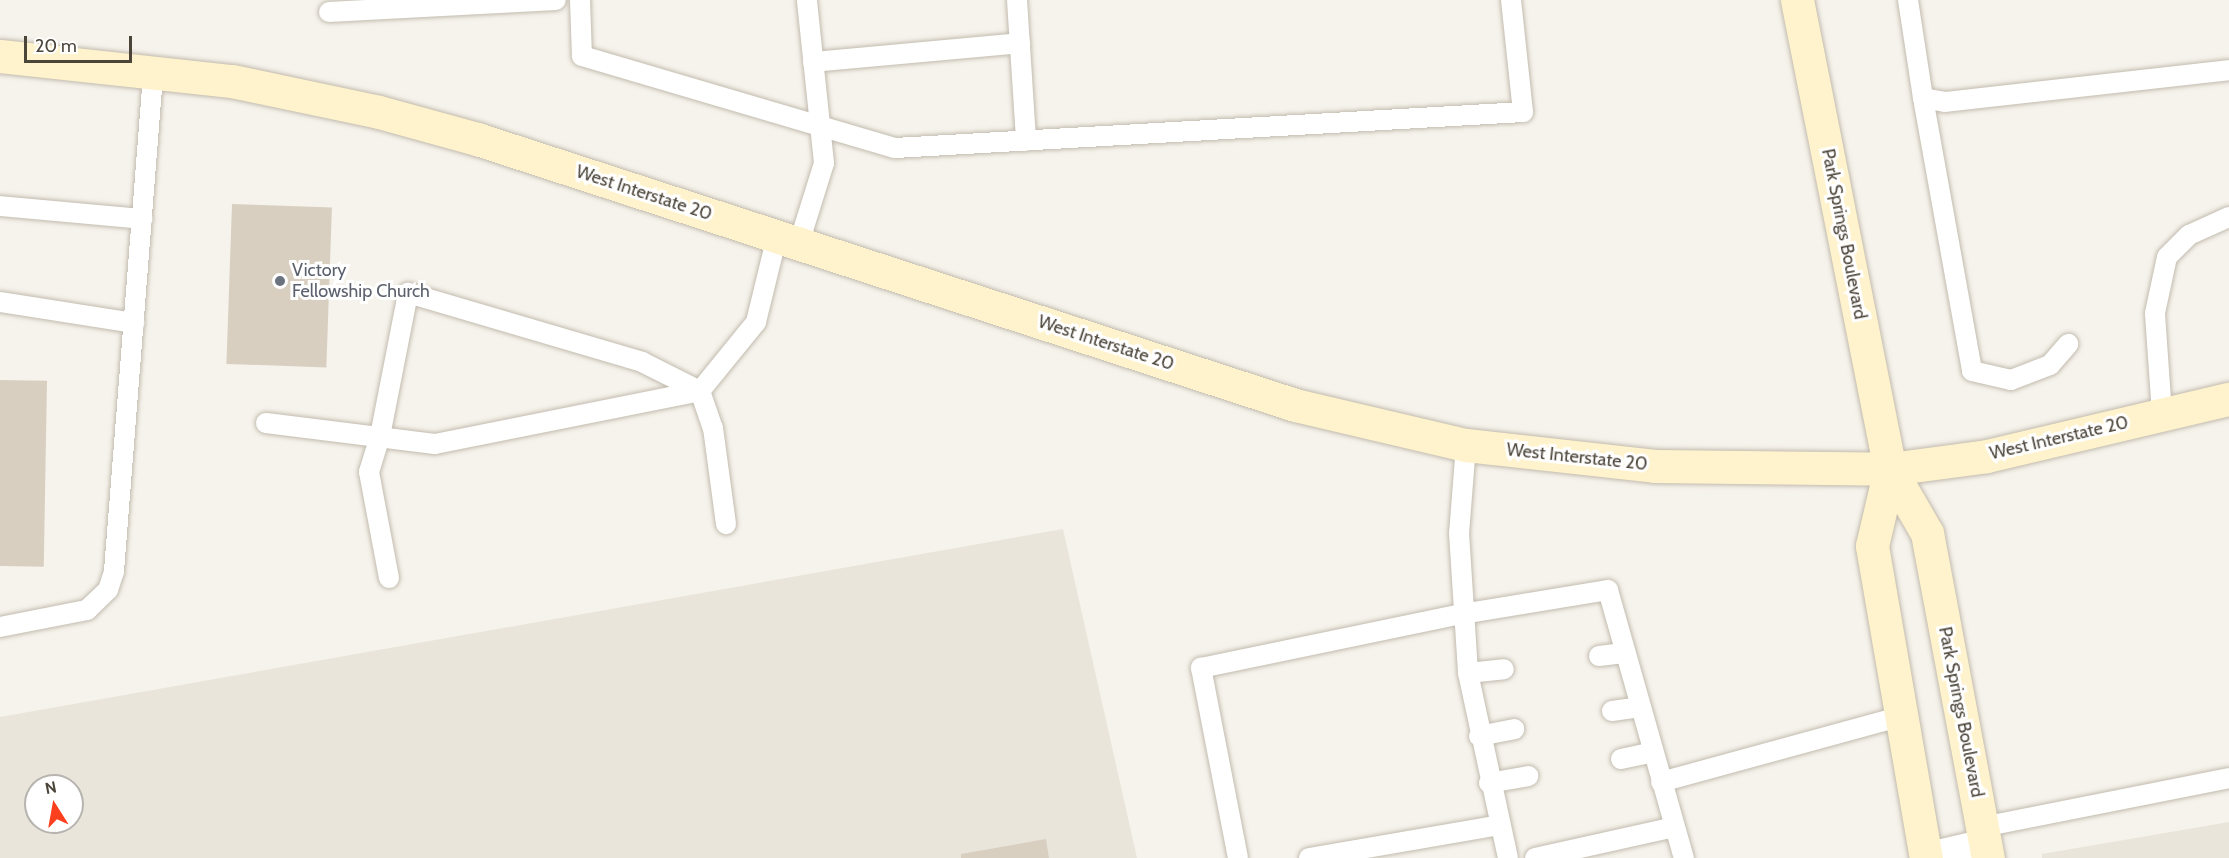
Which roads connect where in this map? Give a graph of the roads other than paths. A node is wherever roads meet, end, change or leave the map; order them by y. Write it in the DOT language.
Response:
graph roads {
  1 [pos="556,0"];
  2 [pos="580,0"];
  3 [pos="807,0"];
  4 [pos="1017,0"];
  5 [pos="1511,0"];
  6 [pos="1797,0"];
  7 [pos="1908,0"];
  8 [pos="329,12"];
  9 [pos="1020,43"];
  10 [pos="0,56"];
  11 [pos="813,62"];
  12 [pos="2229,70"];
  13 [pos="153,73"];
  14 [pos="1923,98"];
  15 [pos="820,126"];
  16 [pos="1026,141"];
  17 [pos="0,206"];
  18 [pos="2229,217"];
  19 [pos="142,219"];
  20 [pos="788,240"];
  21 [pos="0,302"];
  22 [pos="134,323"];
  23 [pos="2068,344"];
  24 [pos="700,391"];
  25 [pos="2229,399"];
  26 [pos="2162,414"];
  27 [pos="267,423"];
  28 [pos="381,436"];
  29 [pos="1467,445"];
  30 [pos="1890,469"];
  31 [pos="726,524"];
  32 [pos="389,578"];
  33 [pos="1462,614"];
  34 [pos="0,627"];
  35 [pos="1624,652"];
  36 [pos="1599,656"];
  37 [pos="1504,669"];
  38 [pos="1468,673"];
  39 [pos="1640,707"];
  40 [pos="1612,711"];
  41 [pos="1903,716"];
  42 [pos="1514,729"];
  43 [pos="1479,736"];
  44 [pos="1653,752"];
  45 [pos="1621,759"];
  46 [pos="1528,776"];
  47 [pos="2229,778"];
  48 [pos="1661,782"];
  49 [pos="1489,783"];
  50 [pos="1500,825"];
  51 [pos="1675,827"];
  52 [pos="1985,843"];
  53 [pos="1238,858"];
  54 [pos="1309,858"];
  55 [pos="1508,858"];
  56 [pos="1535,858"];
  57 [pos="1684,858"];
  58 [pos="1928,858"];
  1 -- 8 [label="lane"];
  2 -- 15 [label="lane"];
  3 -- 11 [label="lane"];
  4 -- 9 [label="lane"];
  5 -- 16 [label="lane"];
  6 -- 30 [label="main road, Park Springs Boulevard"];
  7 -- 14 [label="lane"];
  9 -- 11 [label="lane"];
  9 -- 16 [label="lane"];
  10 -- 13 [label="main road, West Interstate 20"];
  11 -- 15 [label="lane"];
  12 -- 14 [label="lane"];
  13 -- 19 [label="lane"];
  13 -- 20 [label="main road, West Interstate 20"];
  14 -- 23 [label="lane"];
  15 -- 16 [label="lane"];
  15 -- 20 [label="lane"];
  17 -- 19 [label="lane"];
  18 -- 26 [label="lane"];
  19 -- 22 [label="lane"];
  20 -- 24 [label="lane"];
  20 -- 29 [label="main road, West Interstate 20"];
  21 -- 22 [label="lane"];
  22 -- 34 [label="lane"];
  24 -- 28 [label="lane"];
  24 -- 28 [label="lane"];
  24 -- 31 [label="lane"];
  25 -- 26 [label="main road, West Interstate 20"];
  26 -- 30 [label="main road, West Interstate 20"];
  27 -- 28 [label="lane"];
  28 -- 32 [label="lane"];
  29 -- 30 [label="main road, West Interstate 20"];
  29 -- 33 [label="lane"];
  30 -- 41 [label="main road, Park Springs Boulevard"];
  30 -- 52 [label="main road, Park Springs Boulevard"];
  33 -- 35 [label="lane"];
  33 -- 38 [label="lane"];
  33 -- 53 [label="lane"];
  35 -- 36 [label="lane"];
  35 -- 39 [label="lane"];
  37 -- 38 [label="lane"];
  38 -- 43 [label="lane"];
  39 -- 40 [label="lane"];
  39 -- 44 [label="lane"];
  41 -- 48 [label="lane"];
  41 -- 58 [label="main road, Park Springs Boulevard"];
  42 -- 43 [label="lane"];
  43 -- 49 [label="lane"];
  44 -- 45 [label="lane"];
  44 -- 48 [label="lane"];
  46 -- 49 [label="lane"];
  47 -- 52 [label="lane"];
  48 -- 51 [label="lane"];
  49 -- 50 [label="lane"];
  50 -- 54 [label="lane"];
  50 -- 55 [label="lane"];
  51 -- 56 [label="lane"];
  51 -- 57 [label="lane"];
  52 -- 58 [label="street"];
}
